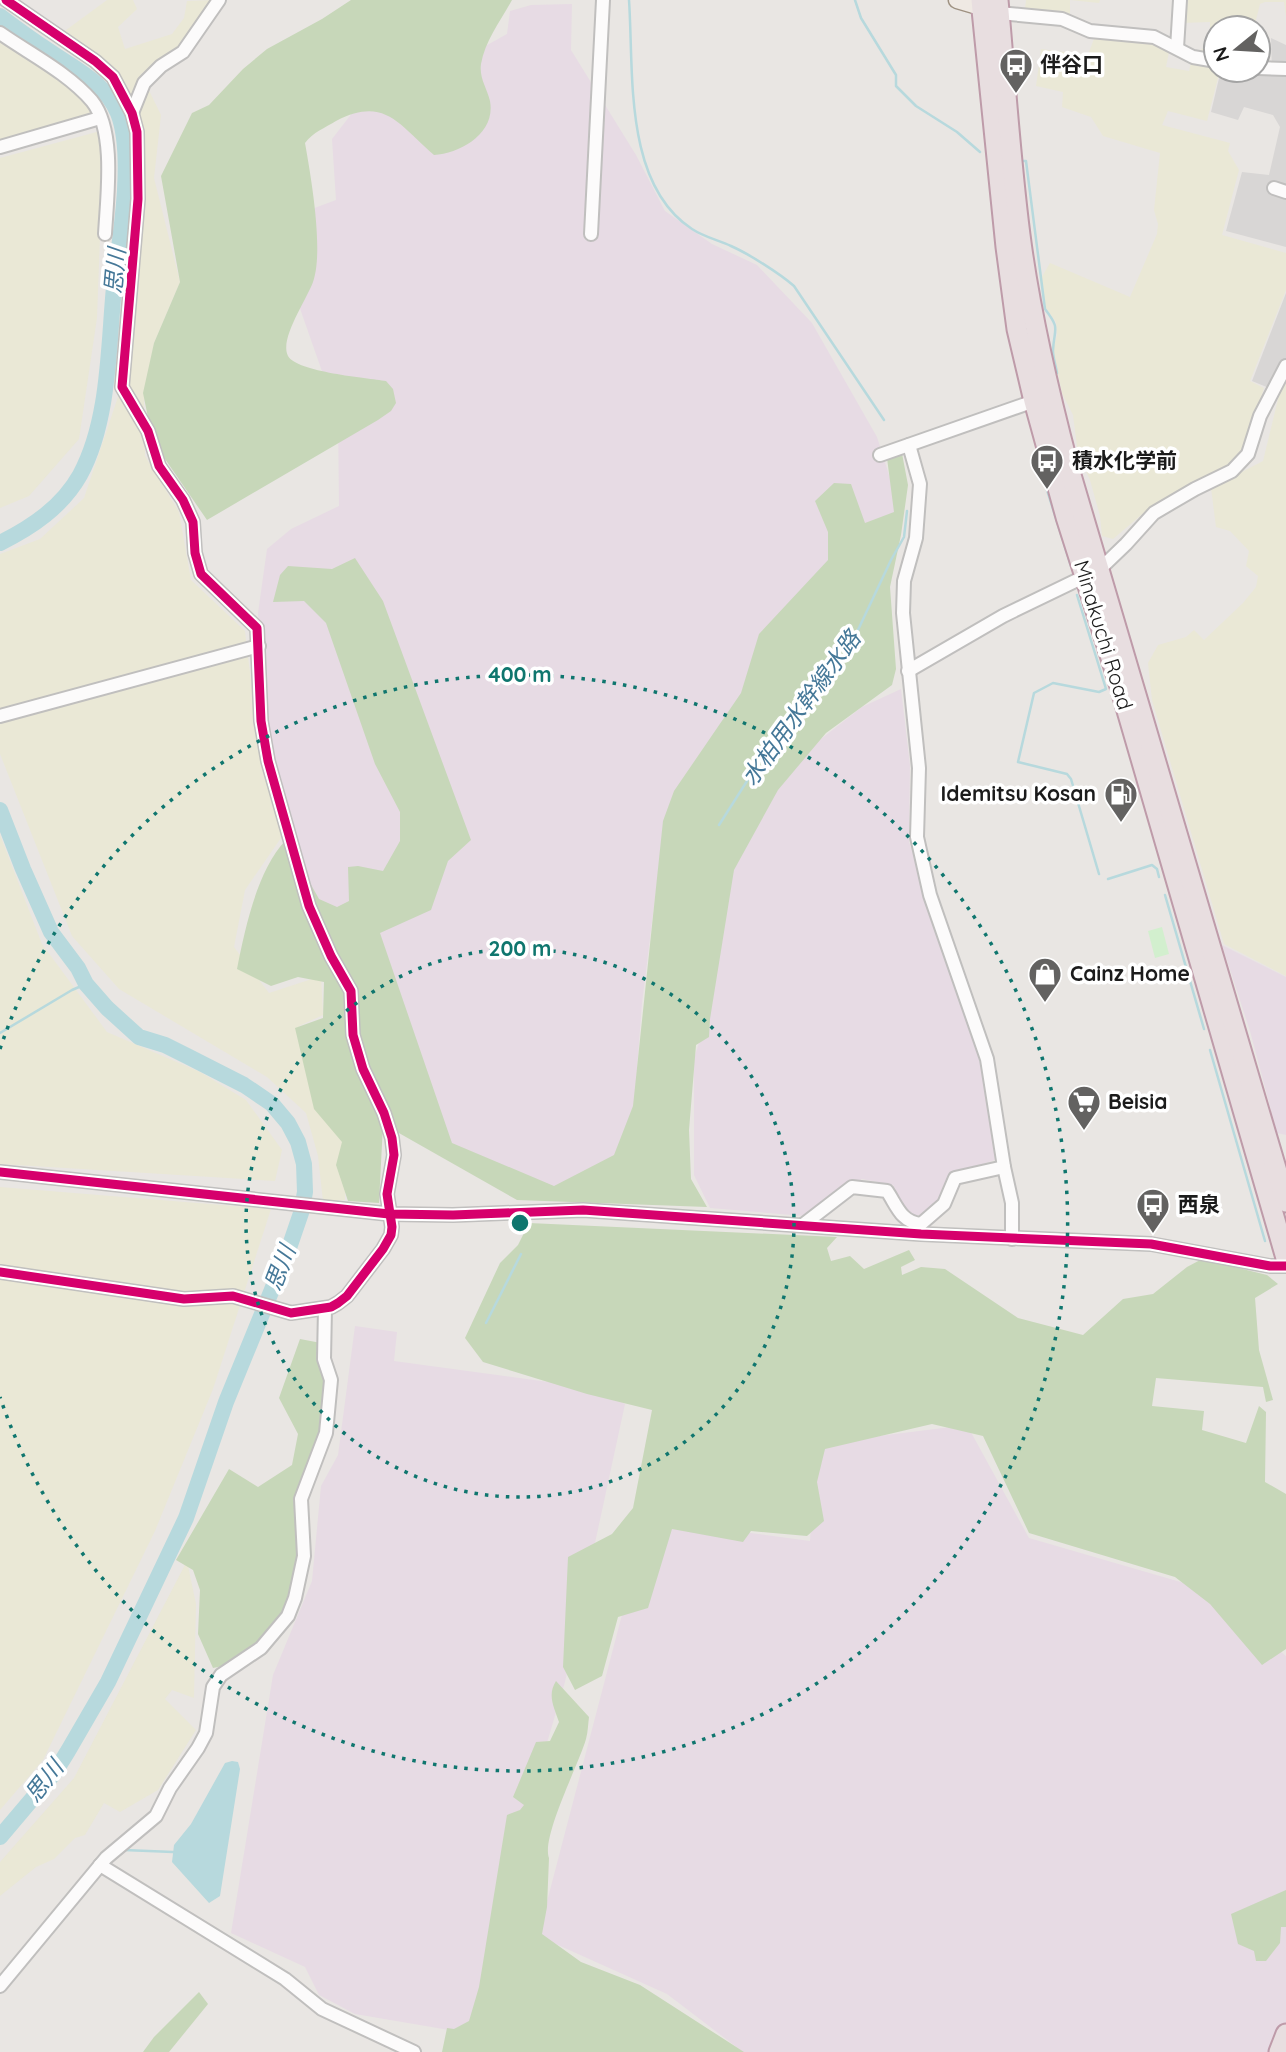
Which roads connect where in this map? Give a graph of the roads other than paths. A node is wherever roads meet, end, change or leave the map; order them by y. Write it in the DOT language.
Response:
graph roads {
  1 [pos="6,0"];
  2 [pos="219,0"];
  3 [pos="603,0"];
  4 [pos="957,0"];
  5 [pos="1180,0"];
  6 [pos="990,5"];
  7 [pos="0,33"];
  8 [pos="1177,48"];
  9 [pos="1202,58"];
  10 [pos="132,113"];
  11 [pos="100,118"];
  12 [pos="0,147"];
  13 [pos="591,233"];
  14 [pos="105,234"];
  15 [pos="1286,366"];
  16 [pos="1042,398"];
  17 [pos="909,445"];
  18 [pos="880,455"];
  19 [pos="1093,573"];
  20 [pos="259,646"];
  21 [pos="908,671"];
  22 [pos="0,716"];
  23 [pos="1004,1167"];
  24 [pos="0,1172"];
  25 [pos="1286,1202"];
  26 [pos="389,1214"];
  27 [pos="804,1224"];
  28 [pos="921,1229"];
  29 [pos="1012,1239"];
  30 [pos="1286,1258"];
  31 [pos="1286,1266"];
  32 [pos="0,1272"];
  33 [pos="325,1308"];
  34 [pos="100,1865"];
  35 [pos="0,1986"];
  36 [pos="1286,2034"];
  37 [pos="414,2052"];
  38 [pos="1279,2052"];
  1 -- 10 [label="street"];
  2 -- 10 [label="street"];
  3 -- 13 [label="street"];
  4 -- 6 [label="main road"];
  5 -- 8 [label="street"];
  6 -- 8 [label="street"];
  6 -- 16 [label="highway, Minakuchi Road"];
  7 -- 11 [label="street"];
  8 -- 9 [label="street"];
  10 -- 20 [label="street"];
  11 -- 12 [label="street"];
  11 -- 14 [label="street"];
  15 -- 19 [label="street"];
  16 -- 17 [label="street"];
  16 -- 19 [label="highway, Minakuchi Road"];
  17 -- 18 [label="street"];
  17 -- 21 [label="street"];
  19 -- 21 [label="street"];
  19 -- 25 [label="highway, Minakuchi Road"];
  19 -- 30 [label="highway, Minakuchi Road"];
  20 -- 22 [label="street"];
  20 -- 26 [label="street"];
  21 -- 23 [label="street"];
  23 -- 28 [label="street"];
  23 -- 29 [label="street"];
  24 -- 26 [label="street"];
  26 -- 27 [label="street"];
  26 -- 33 [label="street"];
  27 -- 28 [label="street"];
  27 -- 28 [label="street"];
  28 -- 29 [label="street"];
  29 -- 31 [label="street"];
  32 -- 33 [label="street"];
  33 -- 34 [label="street"];
  34 -- 35 [label="street"];
  34 -- 37 [label="street"];
  36 -- 38 [label="highway"];
}
